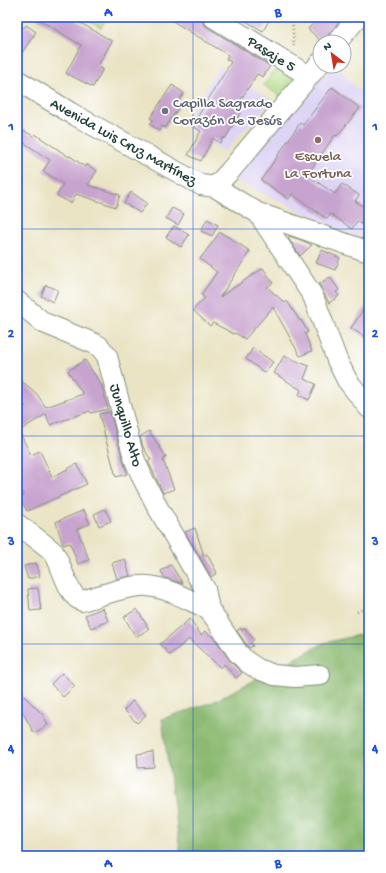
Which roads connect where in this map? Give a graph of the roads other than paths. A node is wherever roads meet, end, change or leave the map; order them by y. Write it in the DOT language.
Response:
graph roads {
  1 [pos="213,17"];
  2 [pos="358,17"];
  3 [pos="344,34"];
  4 [pos="308,69"];
  5 [pos="17,80"];
  6 [pos="215,187"];
  7 [pos="258,213"];
  8 [pos="369,252"];
  9 [pos="17,301"];
  10 [pos="369,408"];
  11 [pos="17,524"];
  12 [pos="209,609"];
  13 [pos="320,675"];
  1 -- 4 [label="street, Pasaje 5"];
  2 -- 3 [label="street"];
  4 -- 6 [label="street, Avenida Luis Cruz Martínez"];
  5 -- 6 [label="street, Avenida Luis Cruz Martínez"];
  6 -- 7 [label="street"];
  7 -- 8 [label="street"];
  7 -- 10 [label="street"];
  9 -- 12 [label="street, Junquillo Alto"];
  11 -- 12 [label="street"];
  12 -- 13 [label="street, Junquillo Alto"];
}
